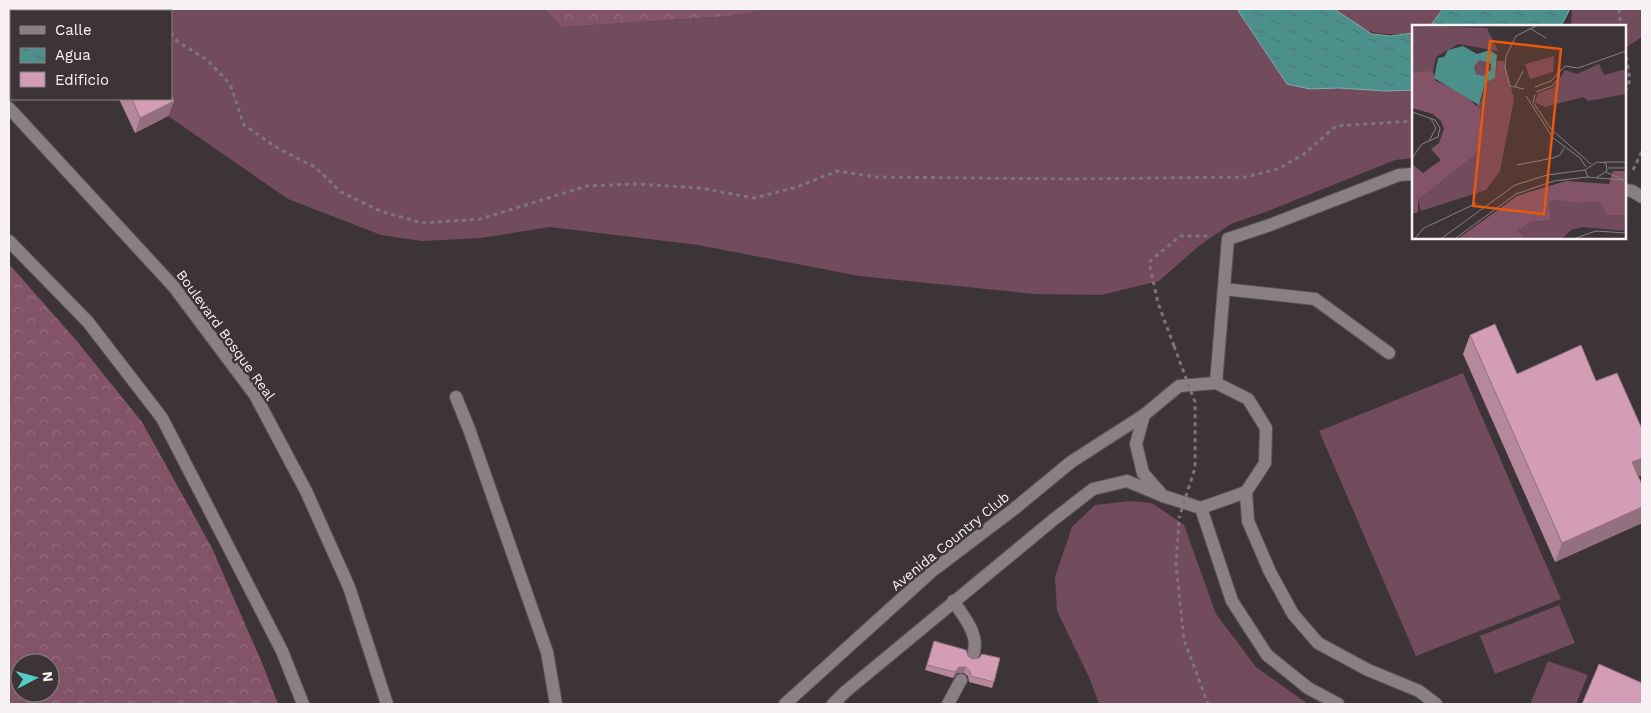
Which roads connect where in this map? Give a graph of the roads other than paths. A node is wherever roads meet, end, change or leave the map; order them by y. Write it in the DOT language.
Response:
graph roads {
  1 [pos="9,108"];
  2 [pos="1412,174"];
  3 [pos="1626,190"];
  4 [pos="1642,197"];
  5 [pos="9,241"];
  6 [pos="1224,289"];
  7 [pos="1389,352"];
  8 [pos="1216,383"];
  9 [pos="456,397"];
  10 [pos="1144,415"];
  11 [pos="1246,492"];
  12 [pos="1163,496"];
  13 [pos="1201,508"];
  14 [pos="954,601"];
  15 [pos="972,657"];
  16 [pos="961,680"];
  17 [pos="303,704"];
  18 [pos="387,704"];
  19 [pos="556,704"];
  20 [pos="785,704"];
  21 [pos="833,704"];
  22 [pos="948,704"];
  23 [pos="1338,704"];
  24 [pos="1436,704"];
  1 -- 18 [label="street, Boulevard Bosque Real"];
  2 -- 6 [label="street"];
  3 -- 4 [label="street"];
  5 -- 17 [label="street"];
  6 -- 7 [label="street"];
  6 -- 8 [label="street"];
  8 -- 10 [label="street"];
  8 -- 11 [label="street"];
  9 -- 19 [label="street"];
  10 -- 12 [label="street"];
  10 -- 20 [label="street, Avenida Country Club"];
  11 -- 13 [label="street"];
  11 -- 24 [label="street"];
  12 -- 13 [label="street"];
  12 -- 14 [label="street"];
  13 -- 23 [label="street"];
  14 -- 15 [label="street"];
  14 -- 21 [label="street"];
  16 -- 22 [label="street"];
}
